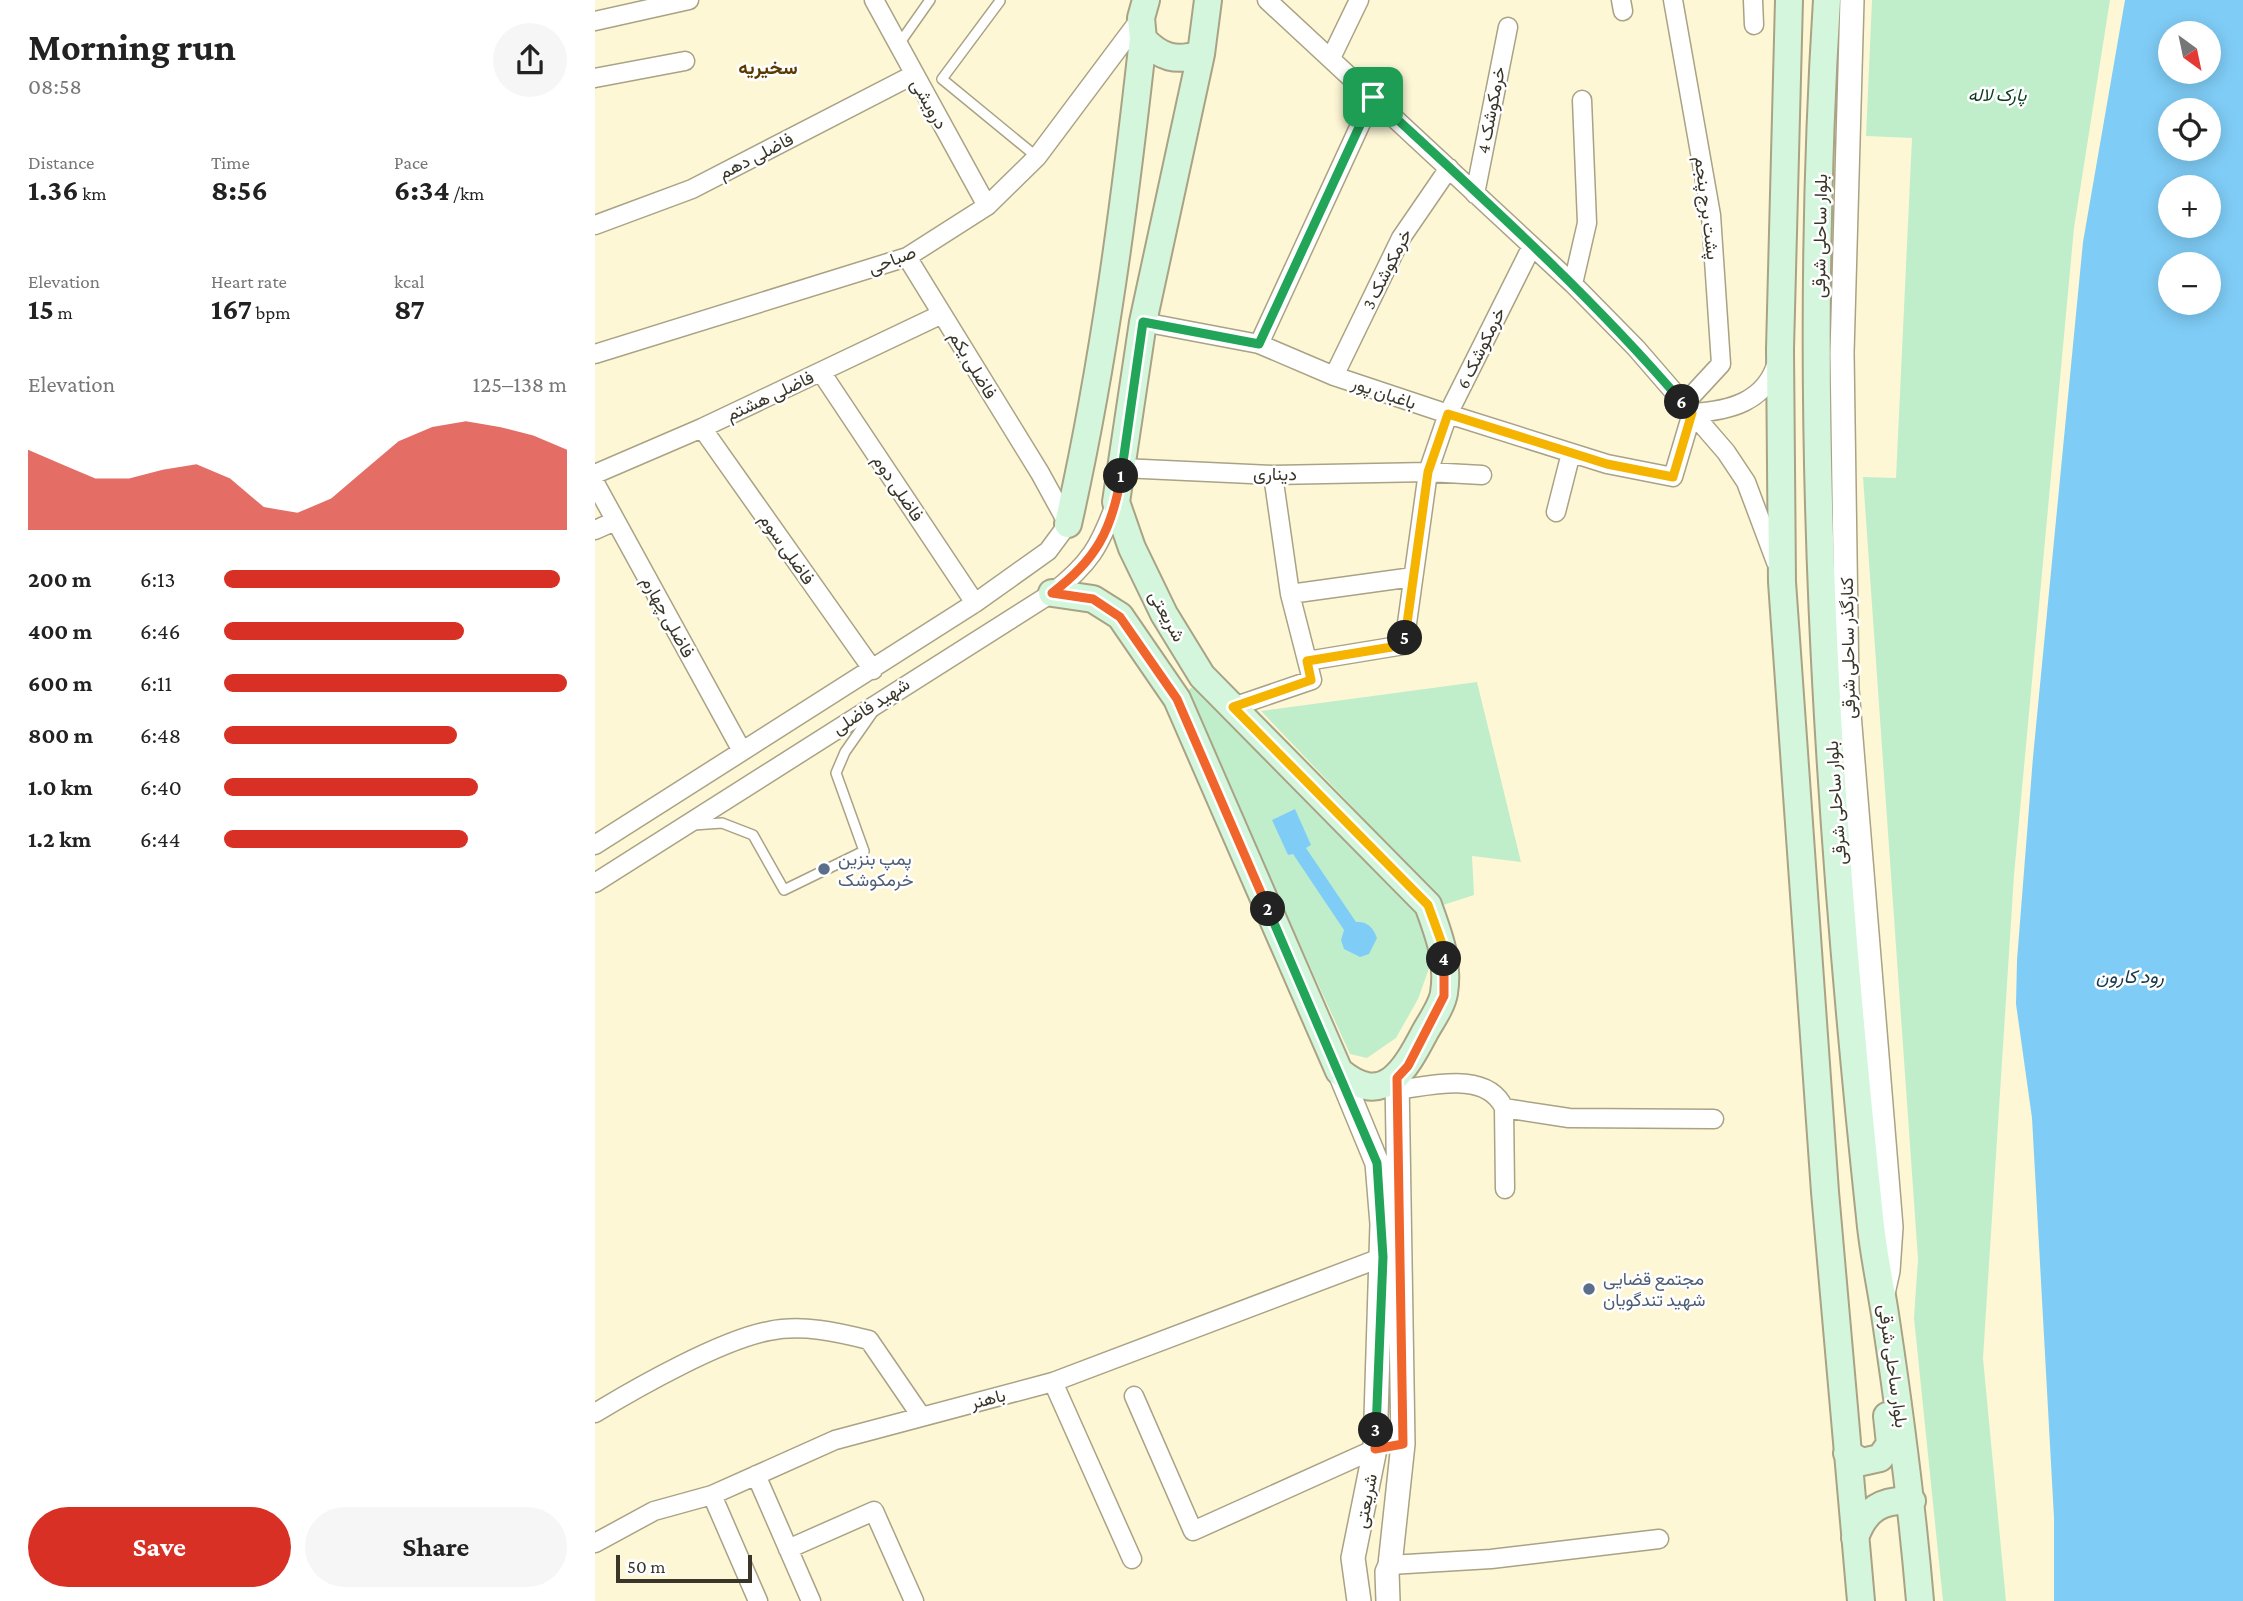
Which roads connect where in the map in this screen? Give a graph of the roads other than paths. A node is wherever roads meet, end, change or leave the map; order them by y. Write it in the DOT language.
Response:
graph roads {
  1 [pos="874,0"];
  2 [pos="930,0"];
  3 [pos="1208,0"];
  4 [pos="1267,0"];
  5 [pos="1359,0"];
  6 [pos="1673,0"];
  7 [pos="1753,0"];
  8 [pos="1789,0"];
  9 [pos="1827,0"];
  10 [pos="1852,0"];
  11 [pos="1000,1"];
  12 [pos="677,2"];
  13 [pos="1142,14"];
  14 [pos="595,21"];
  15 [pos="1754,25"];
  16 [pos="1508,27"];
  17 [pos="897,46"];
  18 [pos="1201,54"];
  19 [pos="1331,58"];
  20 [pos="685,61"];
  21 [pos="595,78"];
  22 [pos="942,79"];
  23 [pos="917,83"];
  24 [pos="1373,97"];
  25 [pos="1582,100"];
  26 [pos="1037,157"];
  27 [pos="1449,168"];
  28 [pos="1475,194"];
  29 [pos="987,206"];
  30 [pos="595,225"];
  31 [pos="1531,246"];
  32 [pos="907,257"];
  33 [pos="1573,284"];
  34 [pos="942,314"];
  35 [pos="1143,322"];
  36 [pos="1259,344"];
  37 [pos="1780,349"];
  38 [pos="595,354"];
  39 [pos="821,372"];
  40 [pos="1334,376"];
  41 [pos="1688,408"];
  42 [pos="1448,414"];
  43 [pos="702,428"];
  44 [pos="1571,453"];
  45 [pos="1082,460"];
  46 [pos="1122,468"];
  47 [pos="1040,472"];
  48 [pos="1428,472"];
  49 [pos="1817,473"];
  50 [pos="595,474"];
  51 [pos="1273,475"];
  52 [pos="1482,475"];
  53 [pos="1845,475"];
  54 [pos="595,482"];
  55 [pos="1117,502"];
  56 [pos="1556,512"];
  57 [pos="615,521"];
  58 [pos="1068,524"];
  59 [pos="595,530"];
  60 [pos="1413,577"];
  61 [pos="1782,582"];
  62 [pos="1052,593"];
  63 [pos="1290,594"];
  64 [pos="975,603"];
  65 [pos="1307,661"];
  66 [pos="873,670"];
  67 [pos="884,697"];
  68 [pos="1233,707"];
  69 [pos="742,751"];
  70 [pos="684,826"];
  71 [pos="595,845"];
  72 [pos="595,883"];
  73 [pos="1339,1071"];
  74 [pos="1397,1084"];
  75 [pos="1504,1108"];
  76 [pos="1714,1119"];
  77 [pos="1505,1189"];
  78 [pos="1383,1257"];
  79 [pos="1882,1295"];
  80 [pos="1886,1322"];
  81 [pos="1053,1382"];
  82 [pos="1134,1396"];
  83 [pos="595,1413"];
  84 [pos="921,1416"];
  85 [pos="1403,1444"];
  86 [pos="1375,1449"];
  87 [pos="1847,1453"];
  88 [pos="756,1475"];
  89 [pos="712,1495"];
  90 [pos="1912,1501"];
  91 [pos="1855,1538"];
  92 [pos="1659,1539"];
  93 [pos="595,1543"];
  94 [pos="1357,1547"];
  95 [pos="788,1549"];
  96 [pos="1132,1559"];
  97 [pos="1389,1564"];
  98 [pos="1356,1571"];
  99 [pos="908,1599"];
  100 [pos="758,1601"];
  101 [pos="811,1601"];
  102 [pos="1359,1601"];
  103 [pos="1388,1601"];
  104 [pos="1861,1601"];
  105 [pos="1920,1601"];
  1 -- 17 [label="street, درویشی"];
  2 -- 17 [label="lane"];
  3 -- 18 [label="main road, شریعتی"];
  4 -- 19 [label="street"];
  5 -- 19 [label="street"];
  6 -- 41 [label="street, پشت برج پنجم"];
  7 -- 15 [label="street"];
  8 -- 37 [label="main road, بلوار ساحلی شرقی"];
  9 -- 49 [label="main road, بلوار ساحلی شرقی"];
  10 -- 53 [label="street, کنارگذر ساحلی شرقی"];
  11 -- 22 [label="lane"];
  12 -- 14 [label="street"];
  13 -- 18 [label="main road"];
  13 -- 26 [label="street, صباحی"];
  13 -- 45 [label="main road"];
  16 -- 28 [label="street, خرمکوشک 4"];
  17 -- 23 [label="street, درویشی"];
  18 -- 35 [label="main road, شریعتی"];
  19 -- 24 [label="street"];
  20 -- 21 [label="street"];
  22 -- 23 [label="lane"];
  22 -- 26 [label="lane"];
  23 -- 29 [label="street, درویشی"];
  23 -- 30 [label="street, فاضلی دهم"];
  24 -- 27 [label="street"];
  24 -- 36 [label="street"];
  25 -- 33 [label="street"];
  26 -- 29 [label="street, صباحی"];
  27 -- 28 [label="street"];
  27 -- 40 [label="street, خرمکوشک 3"];
  28 -- 31 [label="street"];
  29 -- 32 [label="street, صباحی"];
  31 -- 33 [label="street"];
  31 -- 42 [label="street, خرمکوشک 6"];
  32 -- 34 [label="street, فاضلی یکم"];
  32 -- 38 [label="street, صباحی"];
  33 -- 41 [label="street"];
  34 -- 39 [label="street, فاضلی هشتم"];
  34 -- 47 [label="street, فاضلی یکم"];
  35 -- 36 [label="street, باغبان پور"];
  35 -- 46 [label="main road, شریعتی"];
  36 -- 40 [label="street, باغبان پور"];
  37 -- 41 [label="street"];
  37 -- 61 [label="main road, بلوار ساحلی شرقی"];
  39 -- 43 [label="street, فاضلی هشتم"];
  39 -- 64 [label="street, فاضلی دوم"];
  40 -- 42 [label="street, باغبان پور"];
  41 -- 44 [label="street, باغبان پور"];
  41 -- 61 [label="street"];
  42 -- 44 [label="street, باغبان پور"];
  42 -- 48 [label="street, خرمکوشک 6"];
  43 -- 50 [label="street, فاضلی هشتم"];
  43 -- 66 [label="street, فاضلی سوم"];
  44 -- 56 [label="street"];
  45 -- 47 [label="street"];
  45 -- 58 [label="main road"];
  46 -- 51 [label="street, دیناری"];
  46 -- 55 [label="main road, شریعتی"];
  47 -- 58 [label="street, فاضلی یکم"];
  48 -- 51 [label="street, دیناری"];
  48 -- 52 [label="street, دیناری"];
  48 -- 60 [label="street, خرمکوشک 6"];
  49 -- 53 [label="street"];
  49 -- 79 [label="main road, بلوار ساحلی شرقی"];
  51 -- 63 [label="street"];
  53 -- 79 [label="street, کنارگذر ساحلی شرقی"];
  54 -- 57 [label="street, فاضلی چهارم"];
  55 -- 62 [label="street, شهید فاضلی"];
  55 -- 68 [label="main road, شریعتی"];
  57 -- 59 [label="street"];
  57 -- 69 [label="street, فاضلی چهارم"];
  58 -- 64 [label="street, شهید فاضلی"];
  60 -- 63 [label="street"];
  60 -- 65 [label="street, خرمکوشک 6"];
  61 -- 87 [label="main road, بلوار ساحلی شرقی"];
  62 -- 67 [label="street, شهید فاضلی"];
  62 -- 73 [label="main road, شریعتی"];
  63 -- 65 [label="street"];
  64 -- 66 [label="street, شهید فاضلی"];
  65 -- 68 [label="street"];
  66 -- 69 [label="street, شهید فاضلی"];
  67 -- 70 [label="street, شهید فاضلی"];
  67 -- 70 [label="lane"];
  68 -- 74 [label="main road, شریعتی"];
  69 -- 71 [label="street, شهید فاضلی"];
  70 -- 72 [label="street, شهید فاضلی"];
  73 -- 74 [label="main road"];
  73 -- 78 [label="street, شریعتی"];
  74 -- 75 [label="street"];
  74 -- 85 [label="street, شریعتی"];
  75 -- 76 [label="street"];
  75 -- 77 [label="street"];
  78 -- 81 [label="street, باهنر"];
  78 -- 86 [label="street, شریعتی"];
  79 -- 80 [label="main road, بلوار ساحلی شرقی"];
  80 -- 87 [label="main road"];
  80 -- 90 [label="main road, بلوار ساحلی شرقی"];
  81 -- 84 [label="street, باهنر"];
  81 -- 96 [label="street"];
  82 -- 86 [label="street"];
  83 -- 84 [label="street"];
  84 -- 88 [label="street, باهنر"];
  85 -- 86 [label="street"];
  85 -- 97 [label="street, شریعتی"];
  86 -- 94 [label="street, شریعتی"];
  87 -- 91 [label="main road, بلوار ساحلی شرقی"];
  88 -- 89 [label="street, باهنر"];
  88 -- 95 [label="street"];
  89 -- 93 [label="street, باهنر"];
  89 -- 100 [label="street"];
  90 -- 91 [label="main road"];
  90 -- 105 [label="main road, بلوار ساحلی شرقی"];
  91 -- 104 [label="main road, بلوار ساحلی شرقی"];
  92 -- 97 [label="street"];
  94 -- 97 [label="street"];
  94 -- 98 [label="street, شریعتی"];
  95 -- 99 [label="street"];
  95 -- 101 [label="street"];
  97 -- 98 [label="street"];
  97 -- 103 [label="street, شریعتی"];
  98 -- 102 [label="street, شریعتی"];
}
